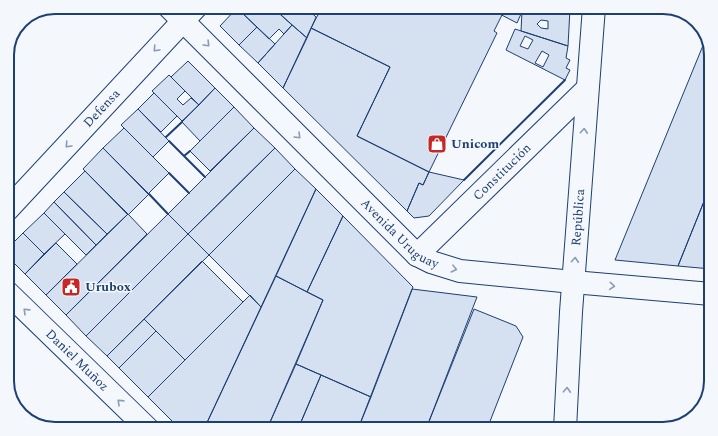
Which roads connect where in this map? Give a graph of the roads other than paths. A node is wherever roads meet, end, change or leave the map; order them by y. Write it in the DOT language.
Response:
graph roads {
  1 [pos="181,14"];
  2 [pos="185,14"];
  3 [pos="593,14"];
  4 [pos="587,89"];
  5 [pos="14,202"];
  6 [pos="417,255"];
  7 [pos="574,282"];
  8 [pos="704,293"];
  9 [pos="14,299"];
  10 [pos="141,422"];
  11 [pos="565,422"];
  1 -- 5 [label="street, Defensa, one-way"];
  2 -- 6 [label="street, Avenida Uruguay, one-way"];
  3 -- 4 [label="street, República"];
  4 -- 6 [label="street, Constitución"];
  7 -- 4 [label="street, República, one-way"];
  6 -- 7 [label="street, Avenida Uruguay, one-way"];
  7 -- 8 [label="street, Avenida Uruguay, one-way"];
  11 -- 7 [label="street, República, one-way"];
  10 -- 9 [label="street, Daniel Muñoz, one-way"];
}
